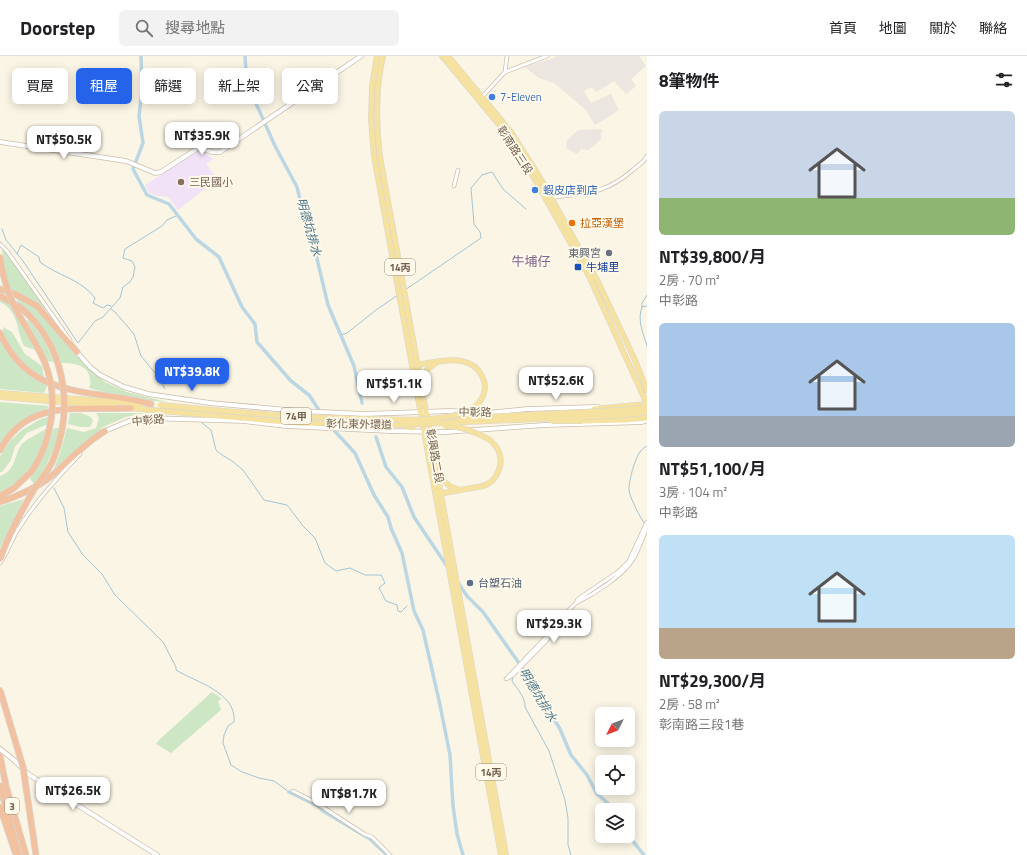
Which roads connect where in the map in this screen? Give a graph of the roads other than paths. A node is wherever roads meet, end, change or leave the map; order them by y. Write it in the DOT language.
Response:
graph roads {
  1 [pos="361,56"];
  2 [pos="377,56"];
  3 [pos="383,56"];
  4 [pos="442,56"];
  5 [pos="448,56"];
  6 [pos="507,56"];
  7 [pos="547,56"];
  8 [pos="505,72"];
  9 [pos="481,100"];
  10 [pos="0,142"];
  11 [pos="647,156"];
  12 [pos="458,170"];
  13 [pos="454,186"];
  14 [pos="550,201"];
  15 [pos="0,244"];
  16 [pos="0,257"];
  17 [pos="0,289"];
  18 [pos="0,296"];
  19 [pos="0,333"];
  20 [pos="77,352"];
  21 [pos="440,362"];
  22 [pos="415,365"];
  23 [pos="422,384"];
  24 [pos="647,390"];
  25 [pos="0,393"];
  26 [pos="0,397"];
  27 [pos="151,404"];
  28 [pos="647,405"];
  29 [pos="131,408"];
  30 [pos="528,409"];
  31 [pos="543,409"];
  32 [pos="424,412"];
  33 [pos="647,412"];
  34 [pos="519,418"];
  35 [pos="433,419"];
  36 [pos="647,419"];
  37 [pos="399,425"];
  38 [pos="544,425"];
  39 [pos="527,426"];
  40 [pos="105,430"];
  41 [pos="427,431"];
  42 [pos="0,450"];
  43 [pos="439,477"];
  44 [pos="462,490"];
  45 [pos="441,493"];
  46 [pos="436,494"];
  47 [pos="0,496"];
  48 [pos="0,502"];
  49 [pos="647,522"];
  50 [pos="647,528"];
  51 [pos="0,559"];
  52 [pos="0,564"];
  53 [pos="576,603"];
  54 [pos="518,668"];
  55 [pos="0,690"];
  56 [pos="0,749"];
  57 [pos="0,756"];
  58 [pos="0,786"];
  59 [pos="293,791"];
  60 [pos="0,807"];
  61 [pos="16,855"];
  62 [pos="19,855"];
  63 [pos="26,855"];
  64 [pos="36,855"];
  65 [pos="157,855"];
  66 [pos="390,855"];
  67 [pos="501,855"];
  68 [pos="506,855"];
  1 -- 10 [label="street"];
  2 -- 22 [label="main road, 彰興路二段 / 14丙"];
  3 -- 22 [label="main road, 彰興路二段 / 14丙"];
  4 -- 9 [label="main road, 彰南路三段"];
  5 -- 9 [label="main road, 彰南路三段"];
  6 -- 8 [label="street"];
  7 -- 8 [label="street"];
  8 -- 9 [label="street"];
  9 -- 14 [label="main road, 彰南路三段"];
  11 -- 14 [label="street"];
  12 -- 13 [label="street"];
  14 -- 24 [label="main road, 彰南路三段"];
  14 -- 28 [label="main road, 彰南路三段"];
  15 -- 20 [label="street"];
  16 -- 47 [label="highway, bridge"];
  17 -- 20 [label="highway"];
  18 -- 51 [label="highway, bridge"];
  19 -- 27 [label="highway"];
  20 -- 32 [label="street, 中彰路"];
  21 -- 22 [label="main road"];
  21 -- 23 [label="main road"];
  21 -- 35 [label="main road, bridge"];
  22 -- 23 [label="main road, 彰興路二段 / 14丙"];
  22 -- 32 [label="main road, 彰興路二段 / 14丙"];
  23 -- 32 [label="main road, 彰興路二段 / 14丙"];
  25 -- 27 [label="main road, 彰化東外環道 / 74甲"];
  26 -- 29 [label="main road, 彰化東外環道 / 74甲"];
  27 -- 35 [label="main road, 彰化東外環道 / 74甲, bridge"];
  28 -- 31 [label="street, 中彰路"];
  28 -- 34 [label="main road, 彰化東外環道 / 74甲, bridge"];
  28 -- 34 [label="main road, bridge"];
  29 -- 37 [label="main road, 彰化東外環道 / 74甲"];
  29 -- 42 [label="highway"];
  30 -- 31 [label="street, 中彰路"];
  30 -- 32 [label="street, 中彰路"];
  30 -- 39 [label="street"];
  31 -- 38 [label="street"];
  32 -- 41 [label="main road, 彰興路二段 / 14丙"];
  33 -- 34 [label="main road, 彰化東外環道 / 74甲, bridge"];
  34 -- 35 [label="main road, 彰化東外環道 / 74甲, bridge"];
  34 -- 36 [label="main road, bridge"];
  34 -- 37 [label="main road, 彰化東外環道 / 74甲, bridge"];
  36 -- 38 [label="street, 中彰路"];
  37 -- 44 [label="main road, bridge"];
  38 -- 39 [label="street, 中彰路"];
  39 -- 41 [label="street, 中彰路"];
  40 -- 41 [label="street, 中彰路"];
  40 -- 48 [label="highway"];
  40 -- 52 [label="street"];
  41 -- 43 [label="main road, 彰興路二段 / 14丙"];
  41 -- 46 [label="main road, 彰興路二段 / 14丙"];
  43 -- 44 [label="main road"];
  43 -- 45 [label="main road, 彰興路二段 / 14丙"];
  44 -- 45 [label="main road"];
  45 -- 46 [label="main road"];
  45 -- 68 [label="main road, 彰興路二段 / 14丙"];
  46 -- 67 [label="main road, 彰興路二段 / 14丙"];
  49 -- 53 [label="street"];
  50 -- 53 [label="street"];
  53 -- 54 [label="street"];
  55 -- 64 [label="highway, bridge"];
  56 -- 65 [label="street"];
  57 -- 63 [label="highway, 3"];
  58 -- 62 [label="highway, 3"];
  59 -- 66 [label="street"];
  60 -- 61 [label="highway"];
}
